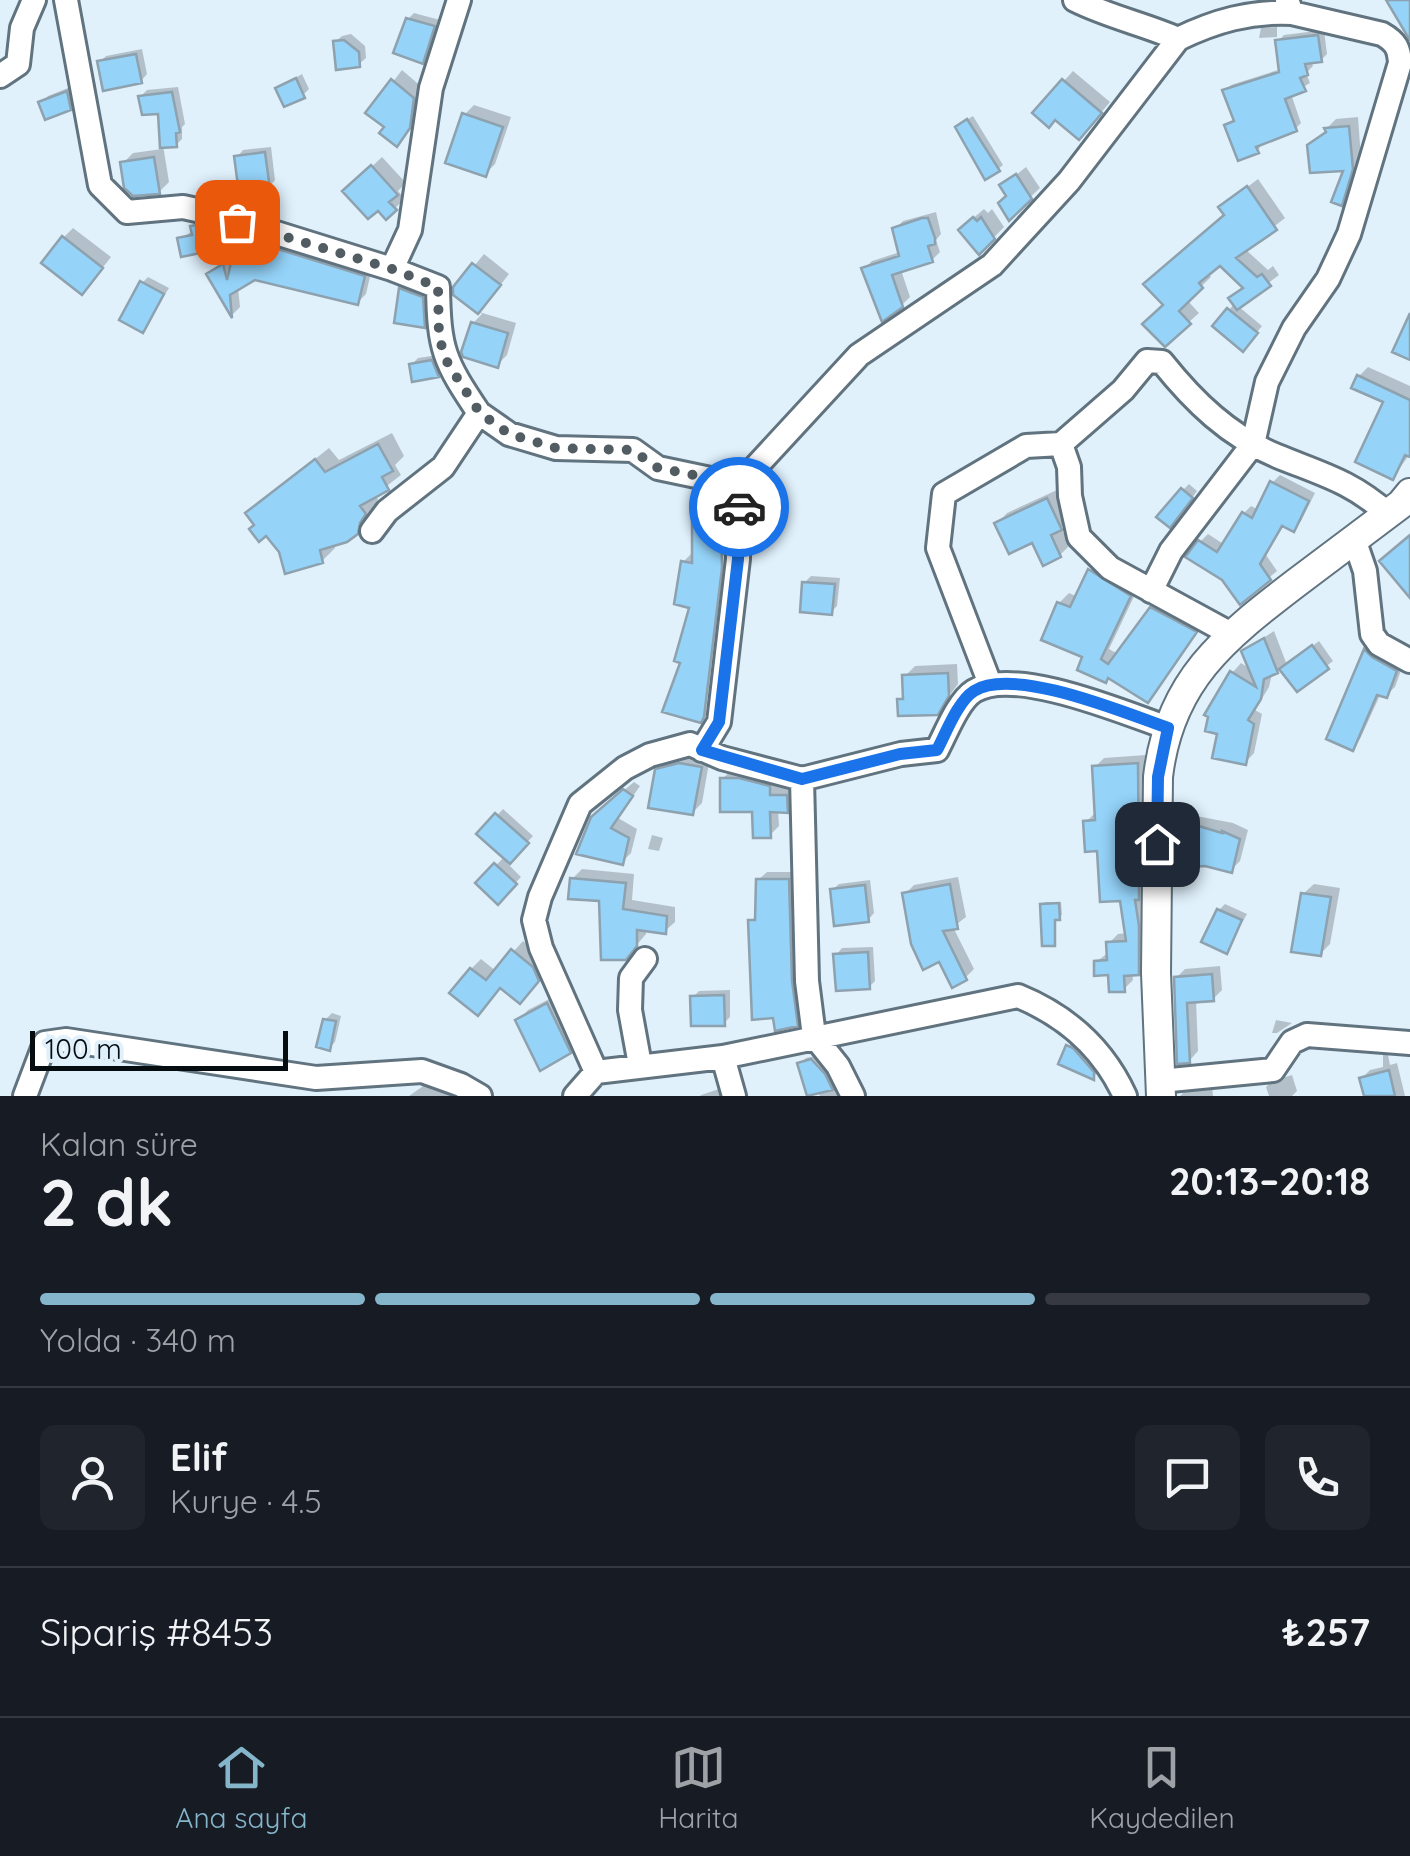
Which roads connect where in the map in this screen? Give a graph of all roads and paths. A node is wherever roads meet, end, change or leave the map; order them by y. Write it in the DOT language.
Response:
graph roads {
  1 [pos="34,0"];
  2 [pos="66,0"];
  3 [pos="459,0"];
  4 [pos="1076,0"];
  5 [pos="1290,6"];
  6 [pos="1178,39"];
  7 [pos="0,76"];
  8 [pos="392,269"];
  9 [pos="480,413"];
  10 [pos="1061,444"];
  11 [pos="1253,444"];
  12 [pos="739,484"];
  13 [pos="1410,493"];
  14 [pos="1388,514"];
  15 [pos="372,531"];
  16 [pos="1354,539"];
  17 [pos="1151,591"];
  18 [pos="1231,634"];
  19 [pos="1410,661"];
  20 [pos="990,684"];
  21 [pos="1168,728"];
  22 [pos="702,750"];
  23 [pos="802,779"];
  24 [pos="645,959"];
  25 [pos="814,1036"];
  26 [pos="1410,1043"];
  27 [pos="724,1056"];
  28 [pos="640,1065"];
  29 [pos="596,1072"];
  30 [pos="1160,1089"];
  31 [pos="25,1096"];
  32 [pos="480,1096"];
  33 [pos="575,1096"];
  34 [pos="734,1096"];
  35 [pos="853,1096"];
  36 [pos="1125,1096"];
  1 -- 7 [label="street"];
  2 -- 8 [label="street"];
  3 -- 8 [label="street"];
  4 -- 6 [label="street"];
  5 -- 6 [label="street"];
  5 -- 11 [label="street"];
  6 -- 12 [label="street"];
  8 -- 9 [label="street"];
  9 -- 12 [label="street"];
  9 -- 15 [label="street"];
  10 -- 11 [label="street"];
  10 -- 17 [label="street"];
  10 -- 20 [label="street"];
  11 -- 14 [label="street"];
  11 -- 17 [label="street"];
  12 -- 22 [label="street"];
  13 -- 14 [label="main road"];
  14 -- 16 [label="main road"];
  16 -- 18 [label="main road"];
  16 -- 19 [label="street"];
  17 -- 18 [label="street"];
  18 -- 21 [label="main road"];
  20 -- 21 [label="street"];
  20 -- 23 [label="street"];
  21 -- 30 [label="main road"];
  22 -- 23 [label="street"];
  22 -- 29 [label="street"];
  23 -- 25 [label="street"];
  24 -- 28 [label="street"];
  25 -- 27 [label="street"];
  25 -- 35 [label="street"];
  25 -- 36 [label="street"];
  26 -- 30 [label="street"];
  27 -- 28 [label="street"];
  27 -- 34 [label="street"];
  28 -- 29 [label="street"];
  29 -- 33 [label="street"];
  31 -- 32 [label="street"];
}
